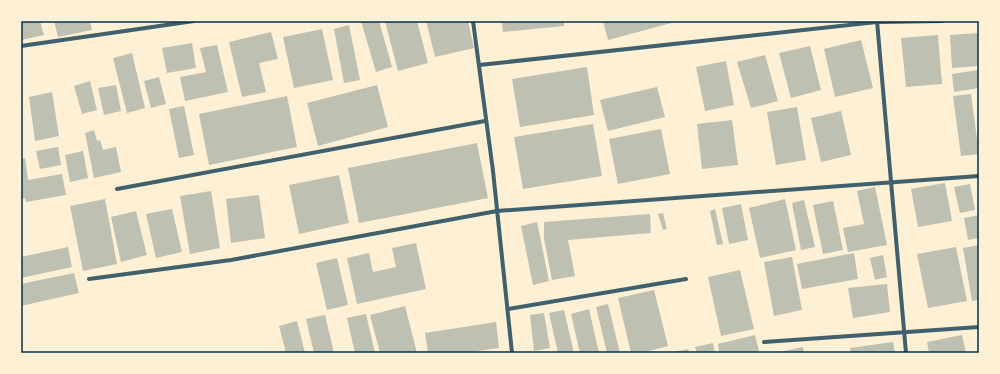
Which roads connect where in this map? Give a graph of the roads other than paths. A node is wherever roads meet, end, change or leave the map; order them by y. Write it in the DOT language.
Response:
graph roads {
  1 [pos="194,21"];
  2 [pos="473,21"];
  3 [pos="942,21"];
  4 [pos="877,22"];
  5 [pos="21,46"];
  6 [pos="480,65"];
  7 [pos="485,121"];
  8 [pos="979,176"];
  9 [pos="891,182"];
  10 [pos="117,189"];
  11 [pos="497,211"];
  12 [pos="89,279"];
  13 [pos="686,279"];
  14 [pos="508,309"];
  15 [pos="979,327"];
  16 [pos="904,332"];
  17 [pos="764,342"];
  18 [pos="512,353"];
  19 [pos="906,353"];
  1 -- 5 [label="street"];
  2 -- 6 [label="street"];
  3 -- 4 [label="street"];
  4 -- 6 [label="street"];
  4 -- 9 [label="street"];
  6 -- 7 [label="street"];
  7 -- 10 [label="street"];
  7 -- 11 [label="street"];
  8 -- 9 [label="street"];
  9 -- 11 [label="street"];
  9 -- 16 [label="street"];
  11 -- 12 [label="street"];
  11 -- 14 [label="street"];
  13 -- 14 [label="street"];
  14 -- 18 [label="street"];
  15 -- 16 [label="street"];
  16 -- 17 [label="street"];
  16 -- 19 [label="street"];
}
